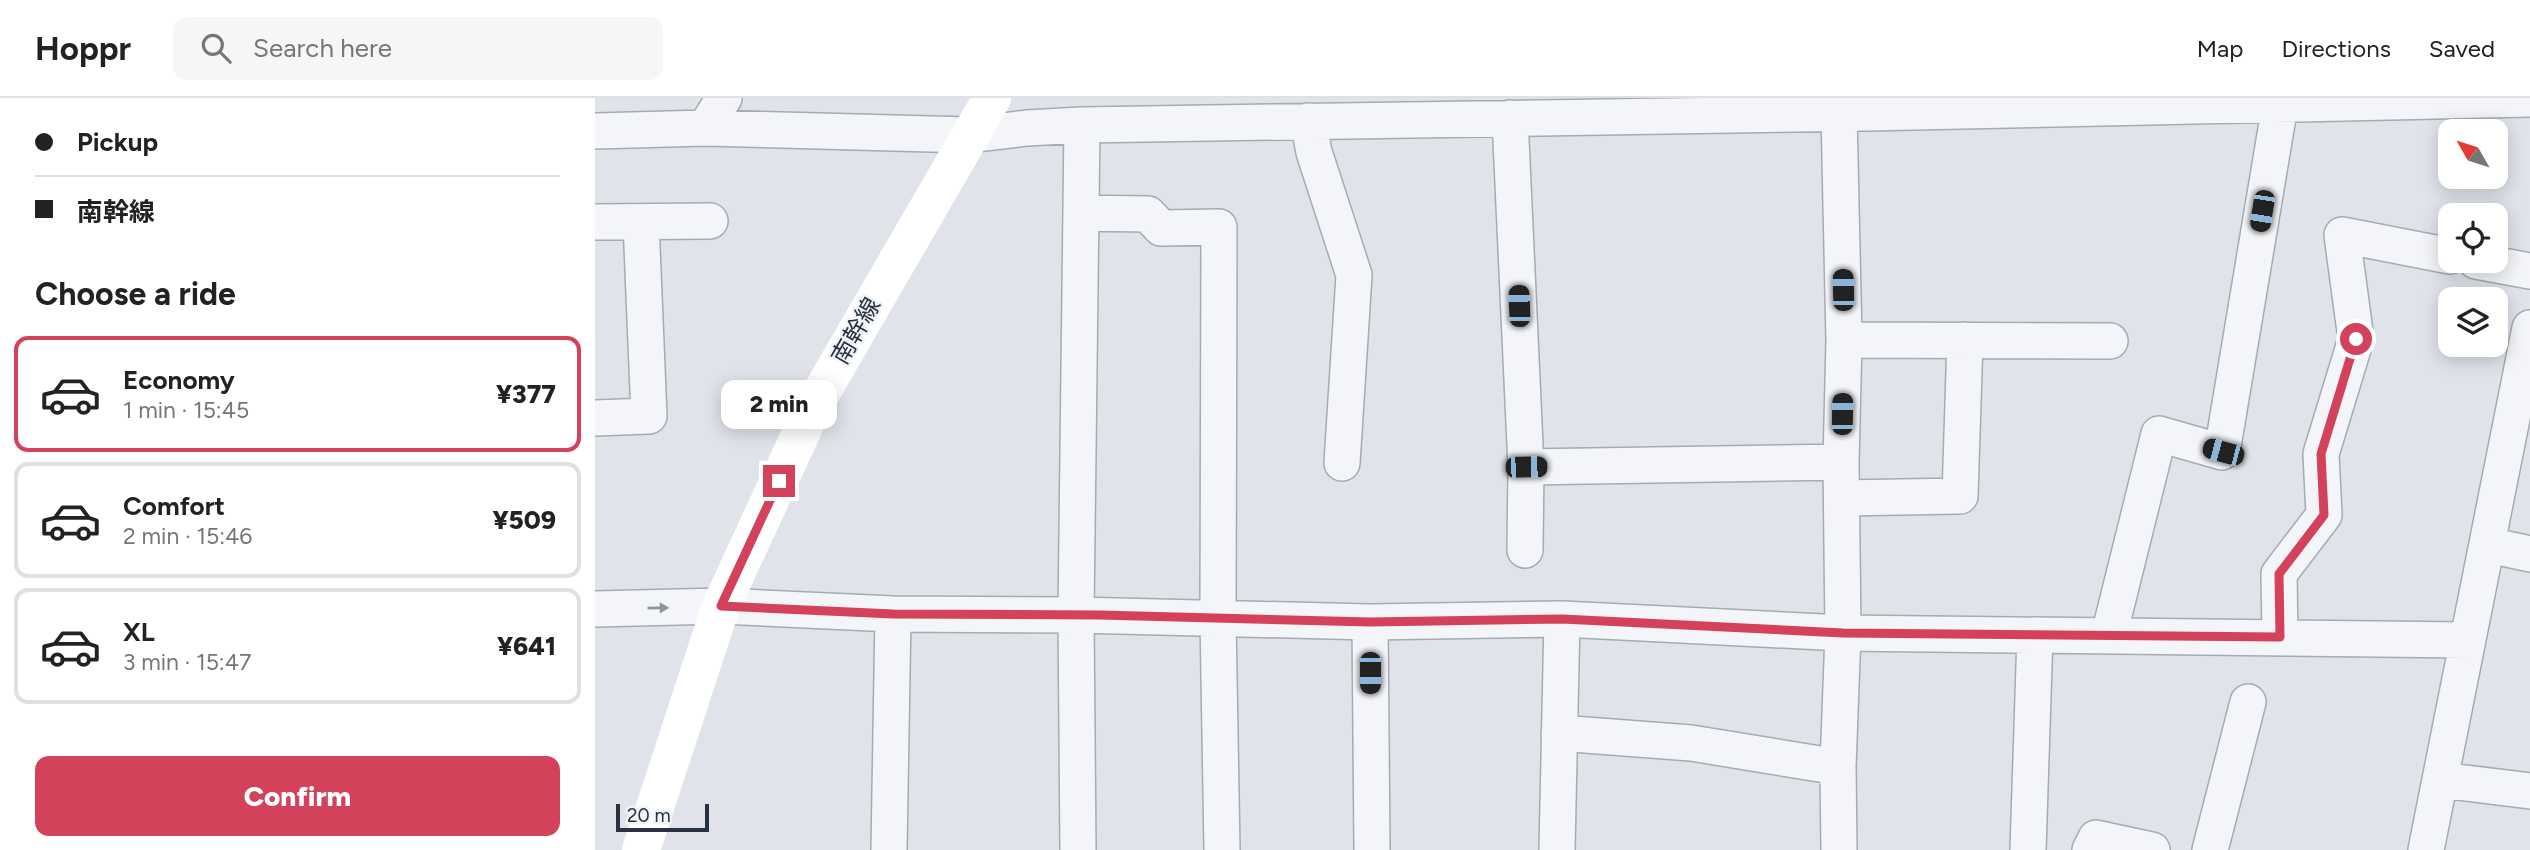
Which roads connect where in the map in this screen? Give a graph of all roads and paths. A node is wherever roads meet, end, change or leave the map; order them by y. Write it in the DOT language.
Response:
graph roads {
  1 [pos="723,98"];
  2 [pos="992,98"];
  3 [pos="2530,99"];
  4 [pos="2262,103"];
  5 [pos="1858,108"];
  6 [pos="1250,110"];
  7 [pos="1510,118"];
  8 [pos="1308,121"];
  9 [pos="1082,125"];
  10 [pos="705,128"];
  11 [pos="595,131"];
  12 [pos="969,135"];
  13 [pos="1081,213"];
  14 [pos="710,221"];
  15 [pos="595,222"];
  16 [pos="641,222"];
  17 [pos="2438,254"];
  18 [pos="2508,267"];
  19 [pos="2530,271"];
  20 [pos="2530,328"];
  21 [pos="1844,340"];
  22 [pos="1965,340"];
  23 [pos="2110,341"];
  24 [pos="595,418"];
  25 [pos="1841,462"];
  26 [pos="1342,463"];
  27 [pos="1526,467"];
  28 [pos="1842,498"];
  29 [pos="2489,545"];
  30 [pos="1525,550"];
  31 [pos="2530,554"];
  32 [pos="721,606"];
  33 [pos="595,609"];
  34 [pos="893,614"];
  35 [pos="1076,615"];
  36 [pos="1218,618"];
  37 [pos="1562,619"];
  38 [pos="1370,622"];
  39 [pos="1843,633"];
  40 [pos="2035,635"];
  41 [pos="2109,635"];
  42 [pos="2280,637"];
  43 [pos="2468,640"];
  44 [pos="2248,702"];
  45 [pos="1559,733"];
  46 [pos="1838,766"];
  47 [pos="2441,780"];
  48 [pos="2530,791"];
  49 [pos="641,850"];
  50 [pos="889,850"];
  51 [pos="1078,850"];
  52 [pos="1222,850"];
  53 [pos="1372,850"];
  54 [pos="1557,850"];
  55 [pos="1839,850"];
  56 [pos="2028,850"];
  57 [pos="2090,850"];
  58 [pos="2152,850"];
  59 [pos="2210,850"];
  60 [pos="2426,850"];
  1 -- 10 [label="street"];
  2 -- 12 [label="main road, 南幹線"];
  3 -- 4 [label="street"];
  4 -- 5 [label="street"];
  4 -- 41 [label="street"];
  5 -- 7 [label="street"];
  5 -- 21 [label="street"];
  6 -- 8 [label="street"];
  6 -- 9 [label="street"];
  7 -- 8 [label="street"];
  7 -- 27 [label="street"];
  8 -- 26 [label="street"];
  9 -- 12 [label="street"];
  9 -- 13 [label="street"];
  10 -- 11 [label="street"];
  10 -- 12 [label="street"];
  12 -- 32 [label="main road, 南幹線"];
  13 -- 35 [label="street"];
  13 -- 36 [label="street"];
  14 -- 16 [label="street"];
  15 -- 16 [label="street"];
  16 -- 24 [label="street"];
  17 -- 42 [label="street"];
  18 -- 19 [label="street"];
  20 -- 29 [label="street"];
  21 -- 22 [label="street"];
  21 -- 25 [label="street"];
  22 -- 23 [label="street"];
  22 -- 28 [label="street"];
  25 -- 27 [label="street"];
  25 -- 28 [label="street"];
  27 -- 30 [label="street"];
  28 -- 39 [label="street"];
  29 -- 31 [label="street"];
  29 -- 43 [label="street"];
  33 -- 32 [label="street, one-way"];
  32 -- 34 [label="street"];
  32 -- 49 [label="main road, 南幹線"];
  34 -- 35 [label="street"];
  34 -- 50 [label="street"];
  35 -- 36 [label="street"];
  35 -- 51 [label="street"];
  36 -- 38 [label="street"];
  36 -- 52 [label="street"];
  37 -- 38 [label="street"];
  37 -- 39 [label="street"];
  37 -- 45 [label="street"];
  38 -- 53 [label="street"];
  39 -- 40 [label="street"];
  39 -- 46 [label="street"];
  40 -- 41 [label="street"];
  40 -- 56 [label="street"];
  41 -- 42 [label="street"];
  42 -- 43 [label="street"];
  43 -- 47 [label="street"];
  44 -- 59 [label="street"];
  45 -- 46 [label="street"];
  45 -- 54 [label="street"];
  46 -- 55 [label="street"];
  47 -- 48 [label="street"];
  47 -- 60 [label="street"];
  57 -- 58 [label="street"];
}
